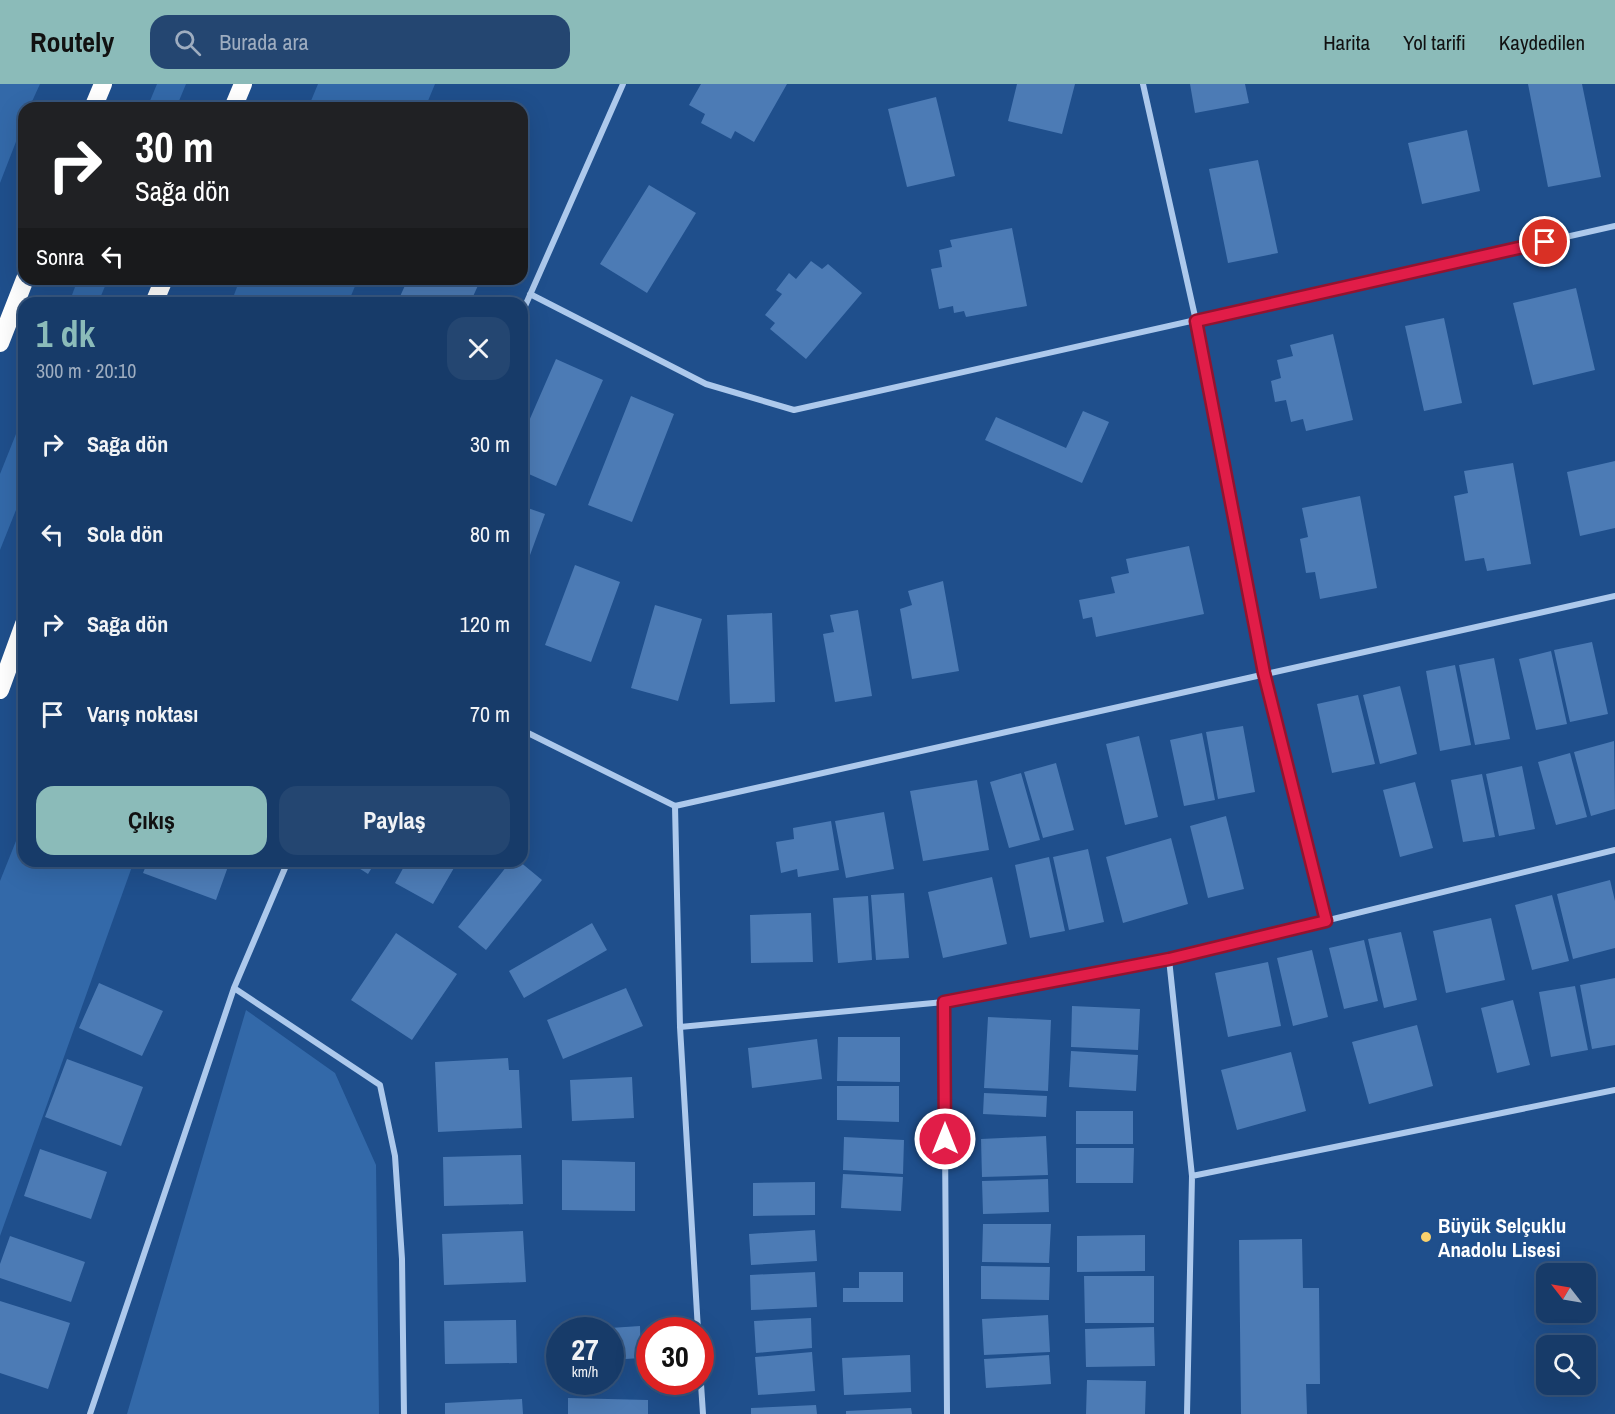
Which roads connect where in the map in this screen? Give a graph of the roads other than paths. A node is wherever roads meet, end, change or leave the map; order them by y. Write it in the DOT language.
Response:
graph roads {
  1 [pos="102,84"];
  2 [pos="243,84"];
  3 [pos="623,84"];
  4 [pos="1143,84"];
  5 [pos="95,102"];
  6 [pos="236,102"];
  7 [pos="1615,226"];
  8 [pos="530,294"];
  9 [pos="18,299"];
  10 [pos="528,299"];
  11 [pos="1196,321"];
  12 [pos="0,343"];
  13 [pos="1615,596"];
  14 [pos="18,640"];
  15 [pos="1264,673"];
  16 [pos="0,690"];
  17 [pos="528,733"];
  18 [pos="675,806"];
  19 [pos="1615,850"];
  20 [pos="285,867"];
  21 [pos="1326,921"];
  22 [pos="1169,959"];
  23 [pos="234,988"];
  24 [pos="944,1002"];
  25 [pos="680,1027"];
  26 [pos="1615,1090"];
  27 [pos="1192,1176"];
  28 [pos="697,1317"];
  29 [pos="702,1395"];
  30 [pos="90,1414"];
  31 [pos="404,1414"];
  32 [pos="703,1414"];
  33 [pos="947,1414"];
  34 [pos="1186,1414"];
  1 -- 5 [label="highway"];
  2 -- 6 [label="highway"];
  3 -- 8 [label="street"];
  4 -- 11 [label="street"];
  7 -- 11 [label="street"];
  8 -- 10 [label="street"];
  8 -- 11 [label="street"];
  9 -- 12 [label="highway"];
  11 -- 15 [label="street"];
  13 -- 15 [label="street"];
  14 -- 16 [label="highway"];
  15 -- 18 [label="street"];
  15 -- 21 [label="street"];
  17 -- 18 [label="street"];
  18 -- 25 [label="street"];
  19 -- 21 [label="street"];
  20 -- 23 [label="street"];
  21 -- 22 [label="street"];
  22 -- 24 [label="street"];
  22 -- 27 [label="street"];
  23 -- 30 [label="street"];
  23 -- 31 [label="street"];
  24 -- 25 [label="street"];
  24 -- 33 [label="street"];
  25 -- 28 [label="street"];
  26 -- 27 [label="street"];
  27 -- 34 [label="street"];
  29 -- 32 [label="street"];
}
